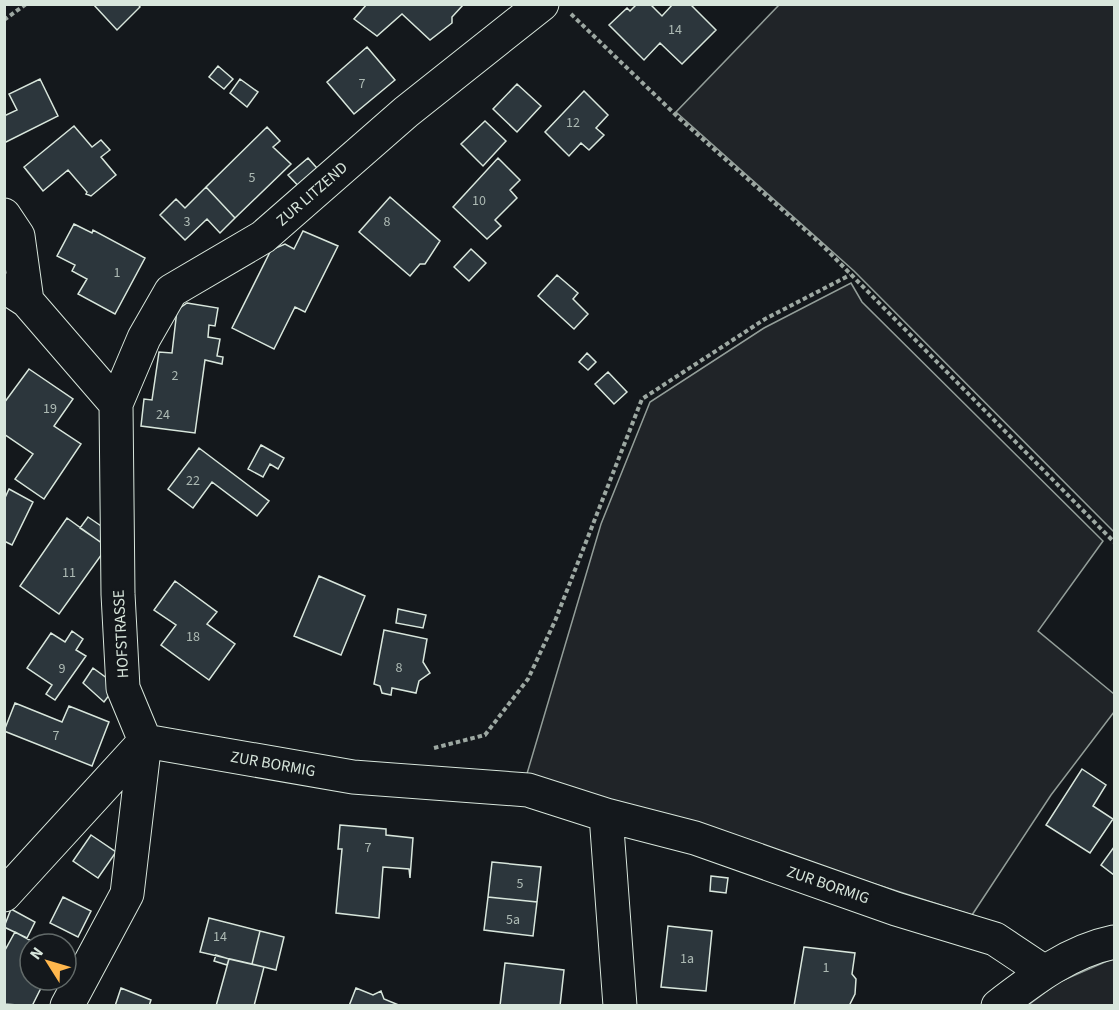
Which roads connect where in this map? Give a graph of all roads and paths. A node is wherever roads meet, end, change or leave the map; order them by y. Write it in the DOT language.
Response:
graph roads {
  1 [pos="26,4"];
  2 [pos="555,8"];
  3 [pos="4,20"];
  4 [pos="4,215"];
  5 [pos="850,275"];
  6 [pos="16,295"];
  7 [pos="116,404"];
  8 [pos="1114,542"];
  9 [pos="145,741"];
  10 [pos="430,749"];
  11 [pos="606,815"];
  12 [pos="4,895"];
  13 [pos="1114,942"];
  14 [pos="1043,971"];
  15 [pos="67,1005"];
  16 [pos="620,1005"];
  17 [pos="998,1005"];
  1 -- 3 [label="path"];
  2 -- 5 [label="path"];
  2 -- 7 [label="street, ZUR LITZEND"];
  4 -- 6 [label="street"];
  5 -- 8 [label="path"];
  5 -- 10 [label="path"];
  6 -- 7 [label="street"];
  7 -- 9 [label="street, HOFSTRASSE"];
  9 -- 11 [label="street, ZUR BORMIG"];
  9 -- 12 [label="street"];
  9 -- 15 [label="street, HOFSTRASSE"];
  11 -- 14 [label="street, ZUR BORMIG"];
  11 -- 16 [label="street"];
  13 -- 14 [label="street"];
  14 -- 17 [label="street"];
}
